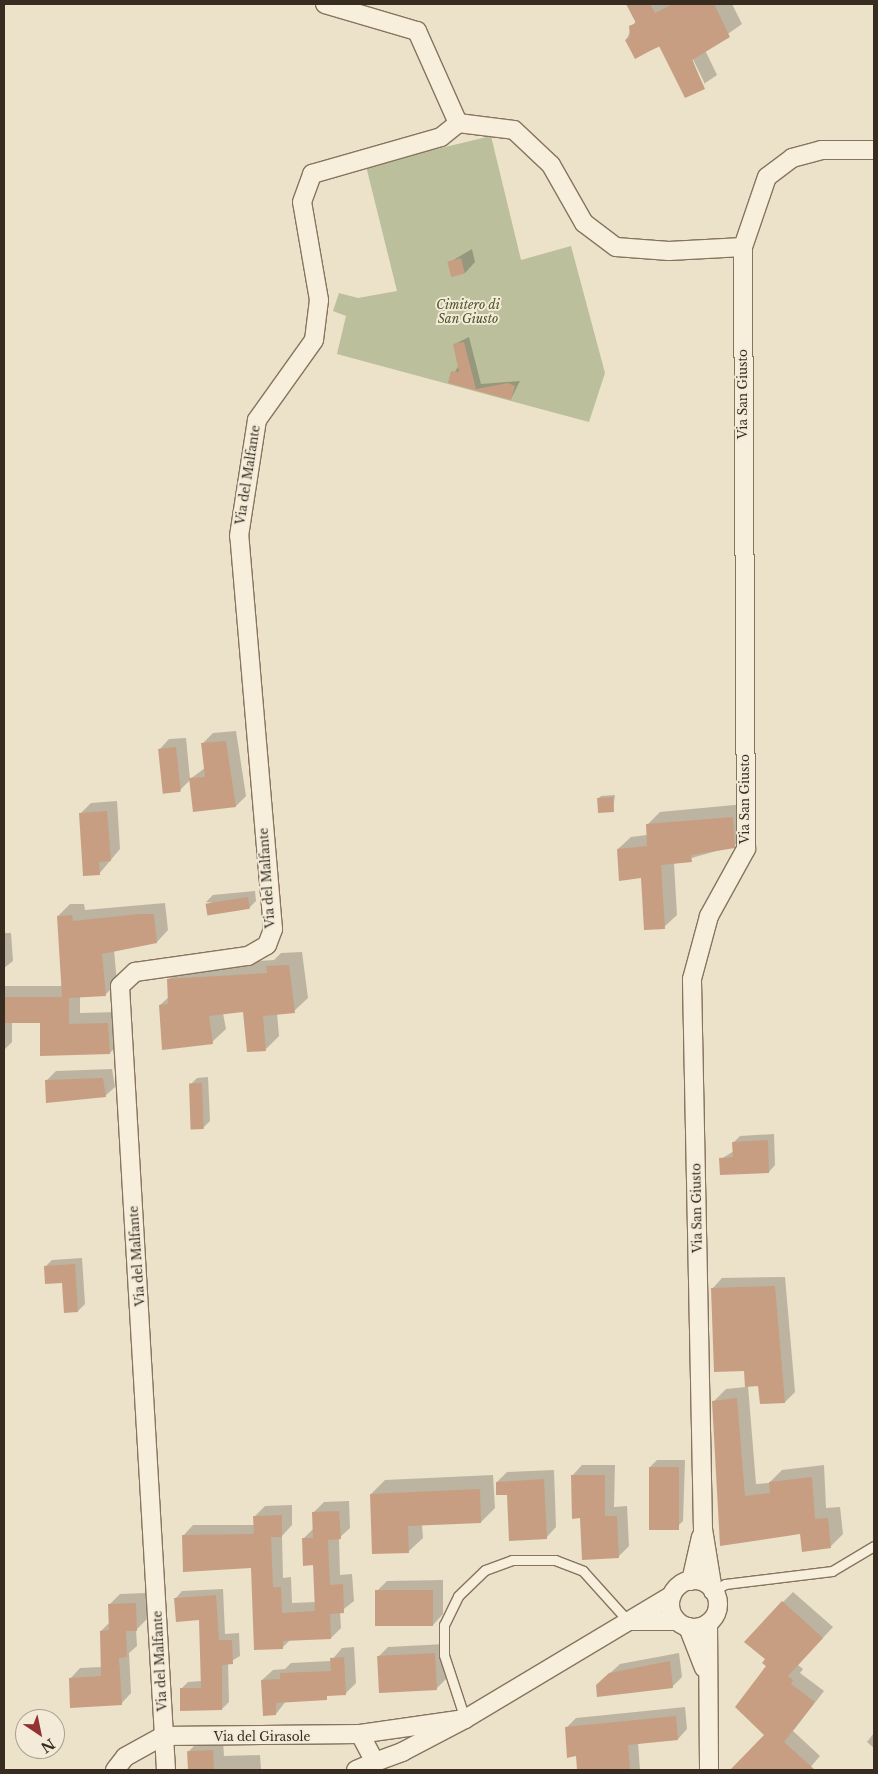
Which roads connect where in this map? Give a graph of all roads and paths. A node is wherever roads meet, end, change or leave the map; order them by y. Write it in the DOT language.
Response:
graph roads {
  1 [pos="325,4"];
  2 [pos="458,123"];
  3 [pos="874,150"];
  4 [pos="743,247"];
  5 [pos="702,1529"];
  6 [pos="874,1546"];
  7 [pos="691,1581"];
  8 [pos="713,1590"];
  9 [pos="672,1595"];
  10 [pos="628,1621"];
  11 [pos="708,1623"];
  12 [pos="682,1624"];
  13 [pos="706,1674"];
  14 [pos="465,1719"];
  15 [pos="360,1734"];
  16 [pos="163,1736"];
  17 [pos="375,1762"];
  18 [pos="115,1770"];
  19 [pos="166,1770"];
  20 [pos="356,1770"];
  21 [pos="709,1770"];
  1 -- 2 [label="street"];
  2 -- 4 [label="street"];
  2 -- 16 [label="street, Via del Malfante"];
  3 -- 4 [label="street, Via San Giusto"];
  4 -- 5 [label="street, Via San Giusto"];
  5 -- 7 [label="street, Via San Giusto"];
  5 -- 8 [label="street, Via San Giusto"];
  6 -- 8 [label="lane"];
  7 -- 8 [label="street"];
  7 -- 9 [label="street"];
  8 -- 11 [label="street"];
  9 -- 10 [label="street, Via del Girasole"];
  9 -- 12 [label="street"];
  10 -- 12 [label="street"];
  10 -- 14 [label="street, Via del Girasole"];
  10 -- 14 [label="lane"];
  11 -- 12 [label="street"];
  11 -- 13 [label="street"];
  12 -- 13 [label="street"];
  13 -- 21 [label="street"];
  14 -- 15 [label="street, Via del Girasole"];
  14 -- 17 [label="street, Via del Girasole"];
  15 -- 16 [label="street, Via del Girasole"];
  15 -- 17 [label="street"];
  16 -- 18 [label="street"];
  16 -- 19 [label="street"];
  17 -- 20 [label="street, Via del Girasole"];
}
